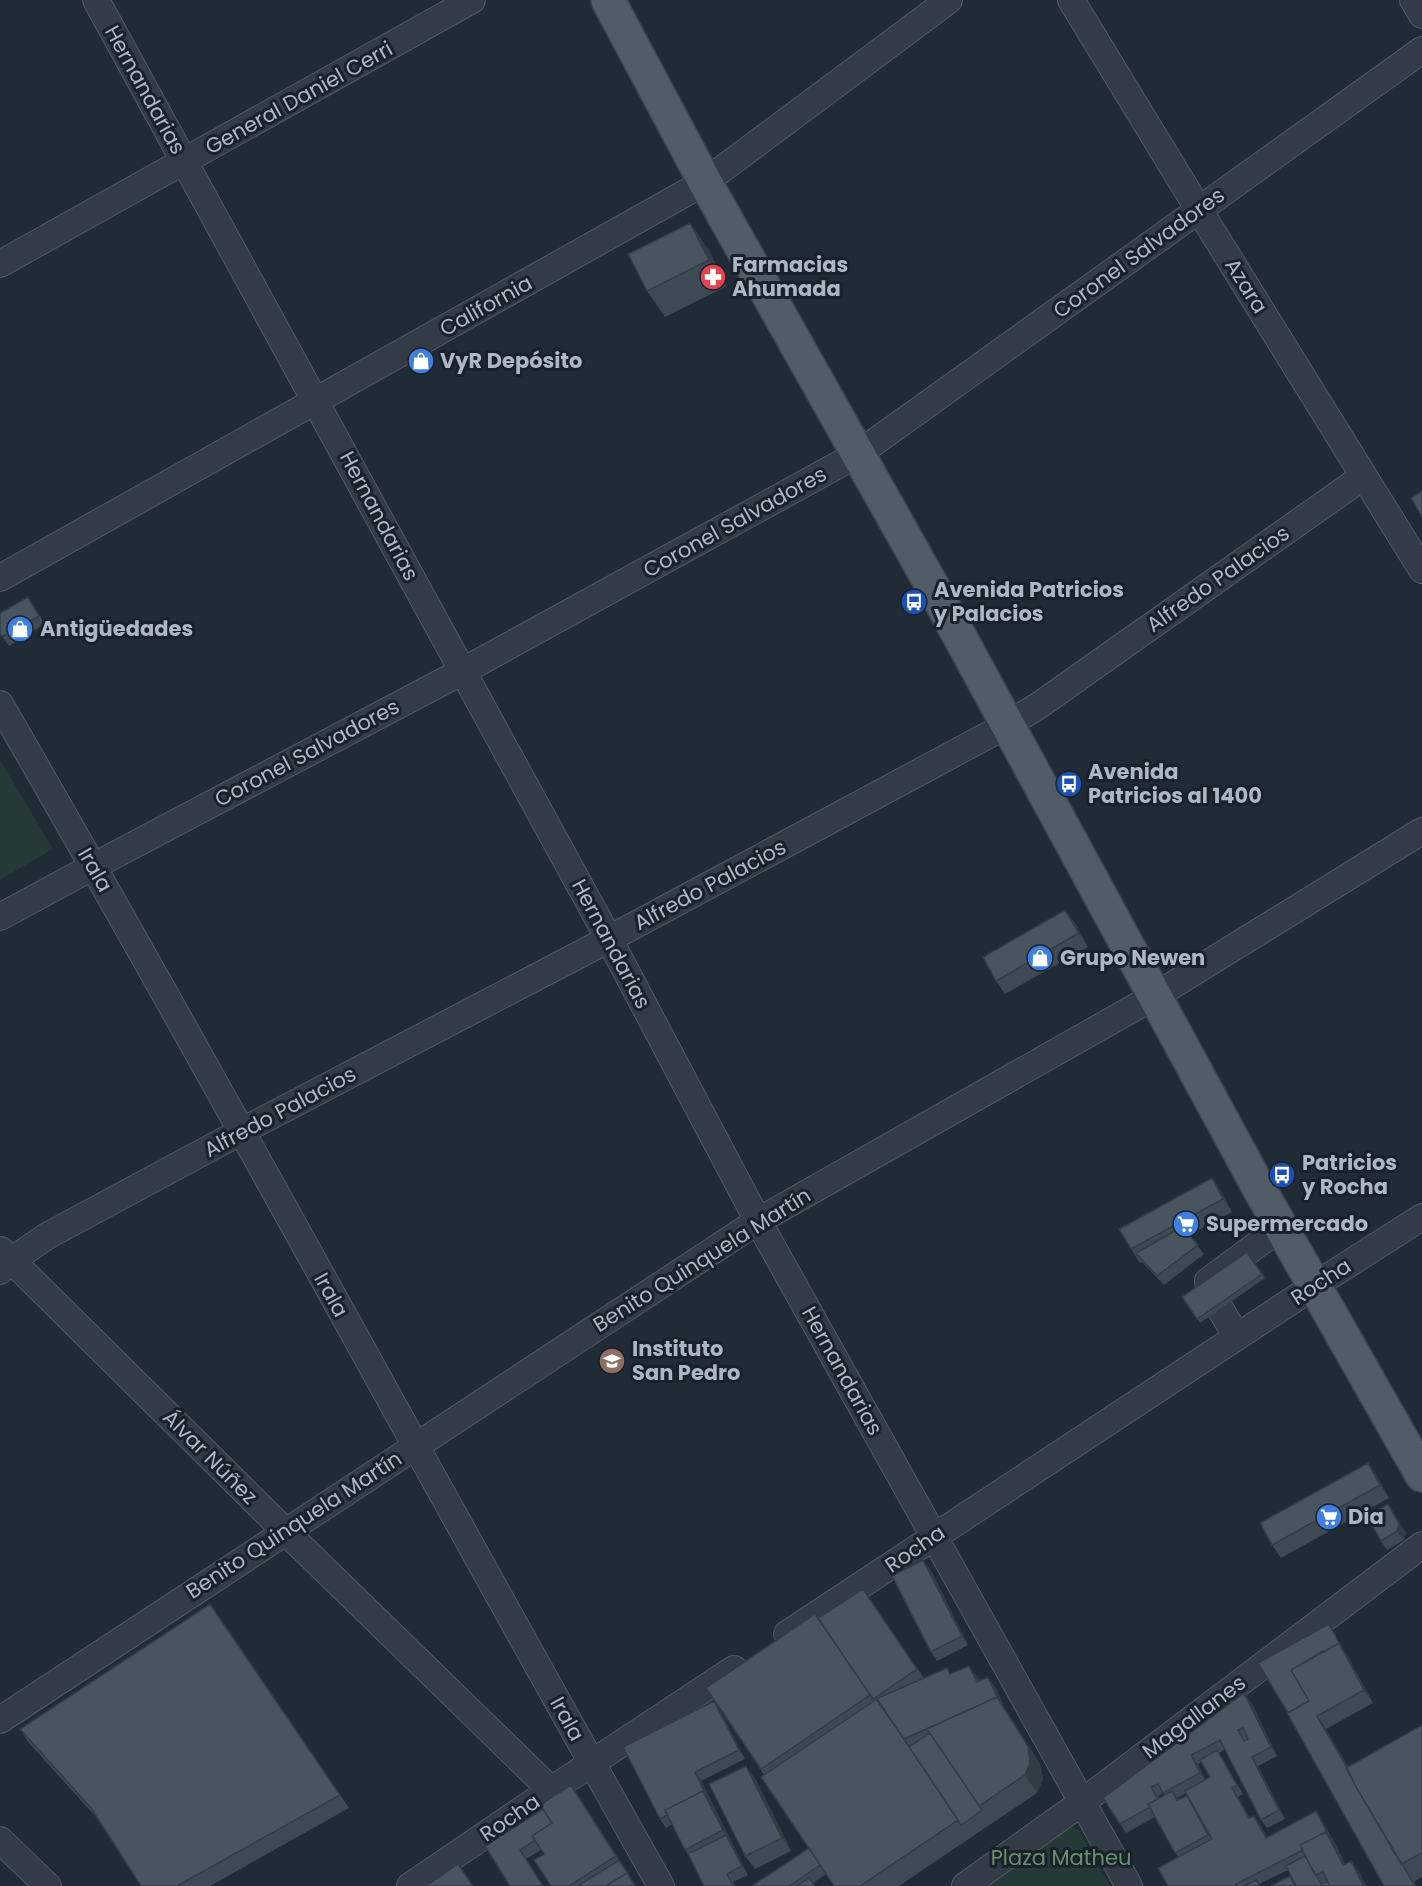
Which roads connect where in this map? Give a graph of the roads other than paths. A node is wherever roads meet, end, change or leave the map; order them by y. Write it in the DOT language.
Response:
graph roads {
  1 [pos="96,0"];
  2 [pos="472,0"];
  3 [pos="608,0"];
  4 [pos="950,0"];
  5 [pos="1071,0"];
  6 [pos="1413,0"];
  7 [pos="1422,15"];
  8 [pos="1422,50"];
  9 [pos="185,162"];
  10 [pos="705,182"];
  11 [pos="1199,210"];
  12 [pos="0,264"];
  13 [pos="317,401"];
  14 [pos="858,454"];
  15 [pos="1364,476"];
  16 [pos="1422,570"];
  17 [pos="0,578"];
  18 [pos="463,671"];
  19 [pos="0,704"];
  20 [pos="1007,725"];
  21 [pos="1422,831"];
  22 [pos="94,866"];
  23 [pos="0,917"];
  24 [pos="609,939"];
  25 [pos="1155,996"];
  26 [pos="242,1131"];
  27 [pos="1422,1217"];
  28 [pos="758,1221"];
  29 [pos="1281,1227"];
  30 [pos="4,1260"];
  31 [pos="1314,1286"];
  32 [pos="1237,1337"];
  33 [pos="414,1446"];
  34 [pos="1422,1475"];
  35 [pos="285,1531"];
  36 [pos="933,1537"];
  37 [pos="1422,1545"];
  38 [pos="0,1719"];
  39 [pos="592,1764"];
  40 [pos="551,1790"];
  41 [pos="1081,1803"];
  42 [pos="0,1840"];
  43 [pos="48,1886"];
  44 [pos="410,1886"];
  45 [pos="661,1886"];
  46 [pos="965,1886"];
  47 [pos="1129,1886"];
  1 -- 9 [label="street, Hernandarias"];
  2 -- 9 [label="street, General Daniel Cerri"];
  3 -- 10 [label="main road"];
  4 -- 10 [label="street, California"];
  5 -- 11 [label="street, Azara"];
  6 -- 7 [label="street"];
  8 -- 11 [label="street, Coronel Salvadores"];
  9 -- 12 [label="street, General Daniel Cerri"];
  9 -- 13 [label="street, Hernandarias"];
  10 -- 13 [label="street, California"];
  10 -- 14 [label="main road"];
  11 -- 14 [label="street, Coronel Salvadores"];
  11 -- 15 [label="street, Azara"];
  13 -- 17 [label="street, California"];
  13 -- 18 [label="street, Hernandarias"];
  14 -- 18 [label="street, Coronel Salvadores"];
  14 -- 20 [label="main road"];
  15 -- 16 [label="street, Azara"];
  15 -- 20 [label="street, Alfredo Palacios"];
  18 -- 22 [label="street, Coronel Salvadores"];
  18 -- 24 [label="street, Hernandarias"];
  19 -- 22 [label="street, Irala"];
  20 -- 24 [label="street, Alfredo Palacios"];
  20 -- 25 [label="main road"];
  21 -- 25 [label="street, Benito Quinquela Martín"];
  22 -- 23 [label="street, Coronel Salvadores"];
  22 -- 26 [label="street, Irala"];
  24 -- 26 [label="street, Alfredo Palacios"];
  24 -- 28 [label="street, Hernandarias"];
  25 -- 28 [label="street, Benito Quinquela Martín"];
  25 -- 29 [label="main road"];
  26 -- 30 [label="street, Alfredo Palacios"];
  26 -- 33 [label="street, Irala"];
  27 -- 31 [label="street, Rocha"];
  28 -- 33 [label="street, Benito Quinquela Martín"];
  28 -- 36 [label="street, Hernandarias"];
  29 -- 31 [label="main road"];
  29 -- 32 [label="street"];
  30 -- 35 [label="street, Álvar Núñez"];
  31 -- 32 [label="street, Rocha"];
  31 -- 34 [label="main road"];
  32 -- 36 [label="street, Rocha"];
  33 -- 35 [label="street, Benito Quinquela Martín"];
  33 -- 39 [label="street, Irala"];
  35 -- 38 [label="street, Benito Quinquela Martín"];
  35 -- 40 [label="street, Álvar Núñez"];
  36 -- 39 [label="street, Rocha"];
  36 -- 41 [label="street, Hernandarias"];
  37 -- 41 [label="street, Magallanes"];
  39 -- 40 [label="street, Rocha"];
  39 -- 45 [label="street, Irala"];
  40 -- 44 [label="street, Rocha"];
  41 -- 46 [label="street, Magallanes"];
  41 -- 47 [label="street, Hernandarias"];
  42 -- 43 [label="street"];
}
